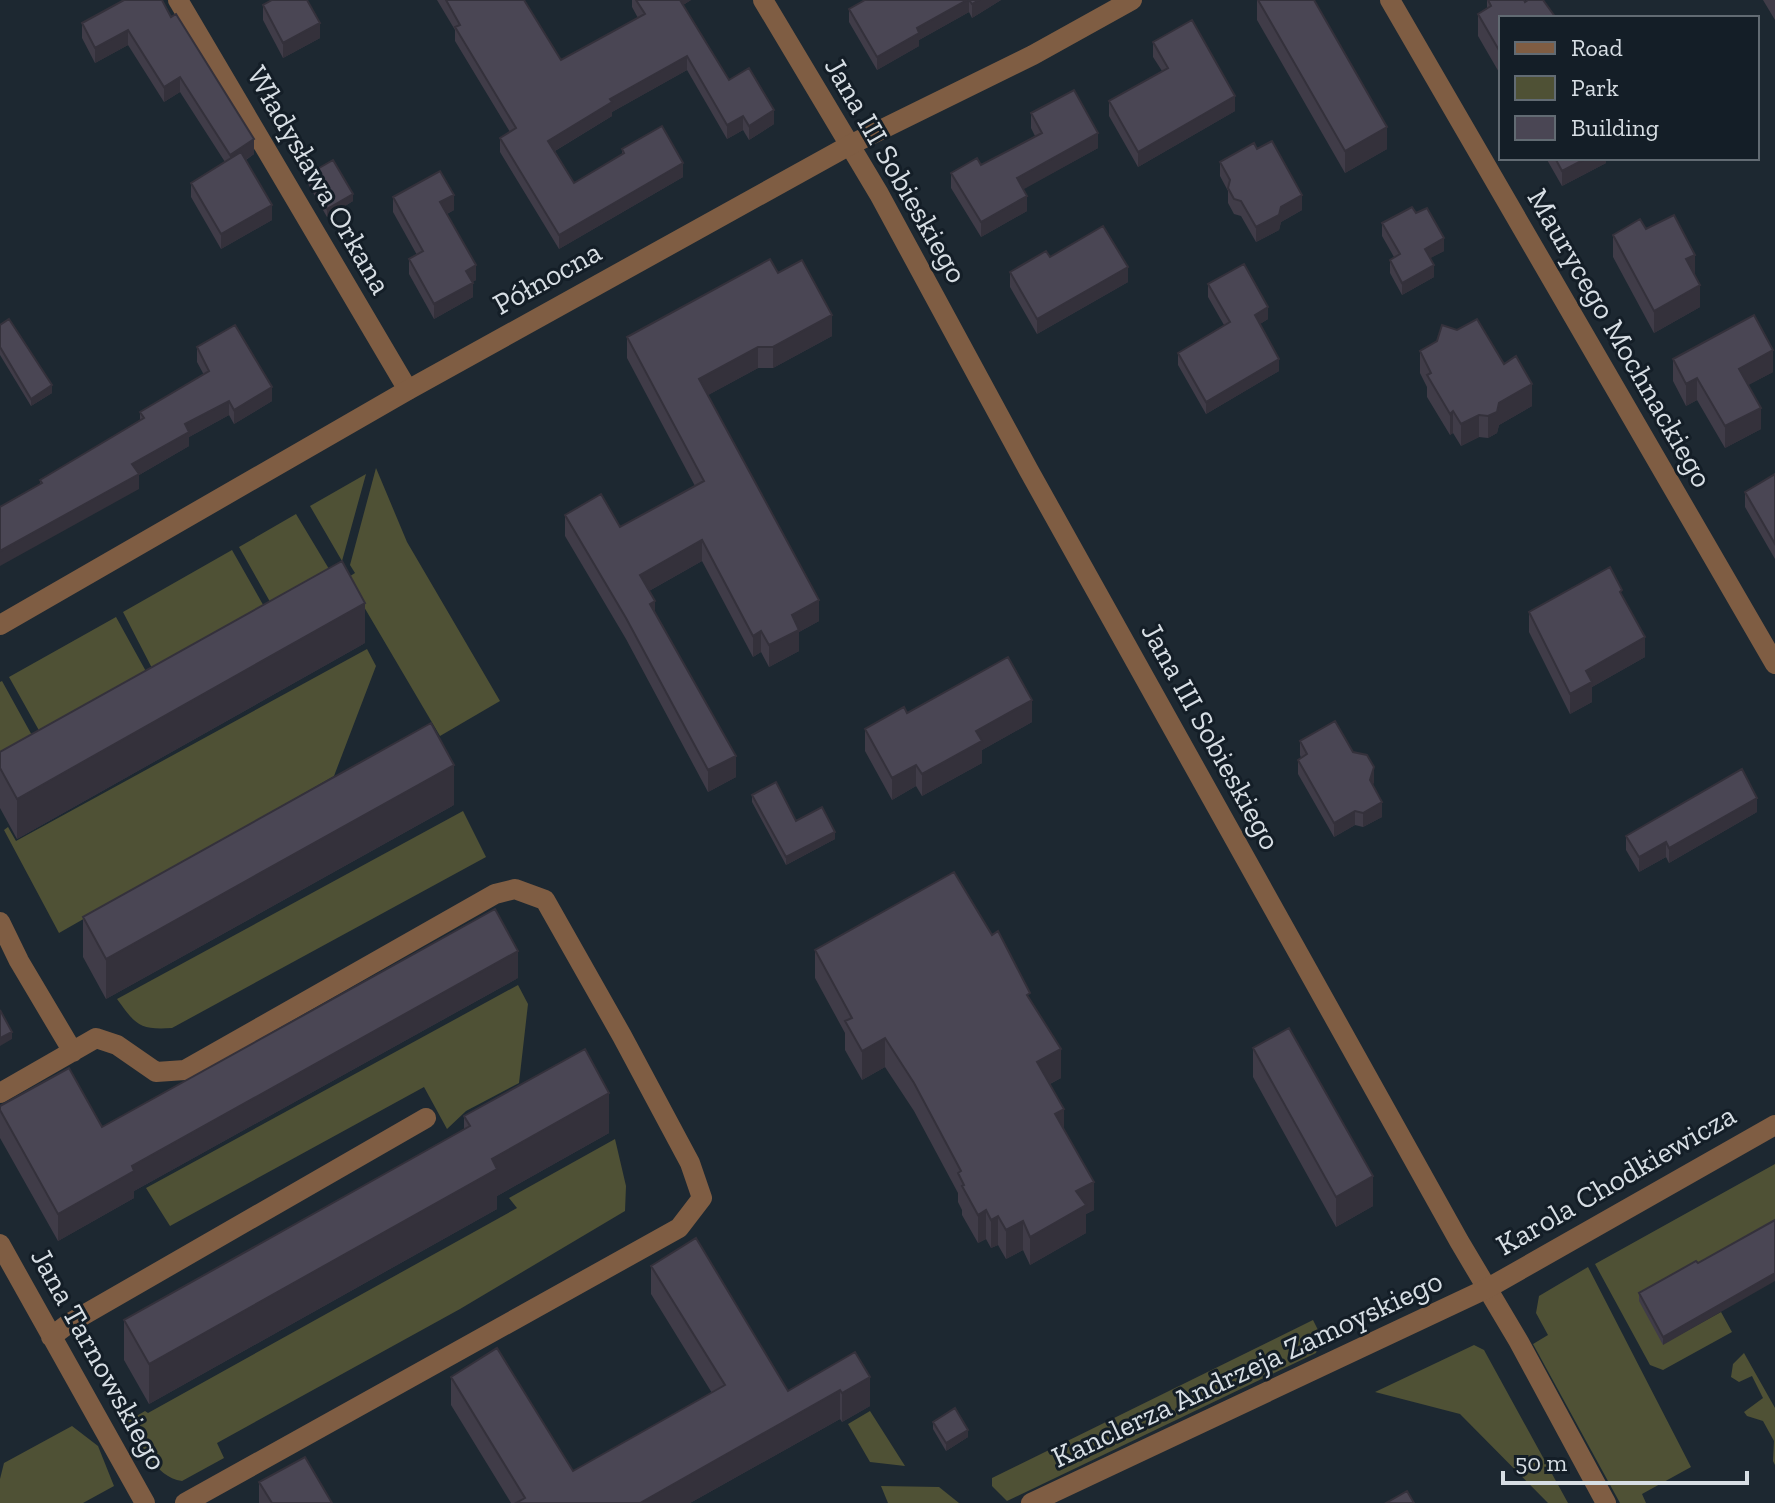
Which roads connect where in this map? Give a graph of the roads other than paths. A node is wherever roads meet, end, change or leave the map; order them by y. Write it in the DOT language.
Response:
graph roads {
  1 [pos="763,0"];
  2 [pos="1132,0"];
  3 [pos="1390,0"];
  4 [pos="185,2"];
  5 [pos="850,145"];
  6 [pos="408,390"];
  7 [pos="0,625"];
  8 [pos="1775,664"];
  9 [pos="0,922"];
  10 [pos="73,1052"];
  11 [pos="0,1093"];
  12 [pos="426,1118"];
  13 [pos="1775,1125"];
  14 [pos="0,1244"];
  15 [pos="1488,1288"];
  16 [pos="51,1337"];
  17 [pos="145,1503"];
  18 [pos="185,1503"];
  19 [pos="1031,1503"];
  20 [pos="1606,1503"];
  1 -- 5 [label="street, Jana III Sobieskiego"];
  2 -- 5 [label="street, Północna"];
  3 -- 8 [label="street, Maurycego Mochnackiego"];
  4 -- 6 [label="street, Władysława Orkana"];
  5 -- 6 [label="street, Północna"];
  5 -- 15 [label="street, Jana III Sobieskiego"];
  6 -- 7 [label="street, Północna"];
  9 -- 10 [label="street"];
  10 -- 11 [label="street"];
  10 -- 18 [label="street"];
  12 -- 16 [label="street"];
  13 -- 15 [label="street, Karola Chodkiewicza"];
  14 -- 16 [label="street, Jana Tarnowskiego"];
  15 -- 19 [label="street, Kanclerza Andrzeja Zamoyskiego"];
  15 -- 20 [label="street, Jana III Sobieskiego"];
  16 -- 17 [label="street, Jana Tarnowskiego"];
}
